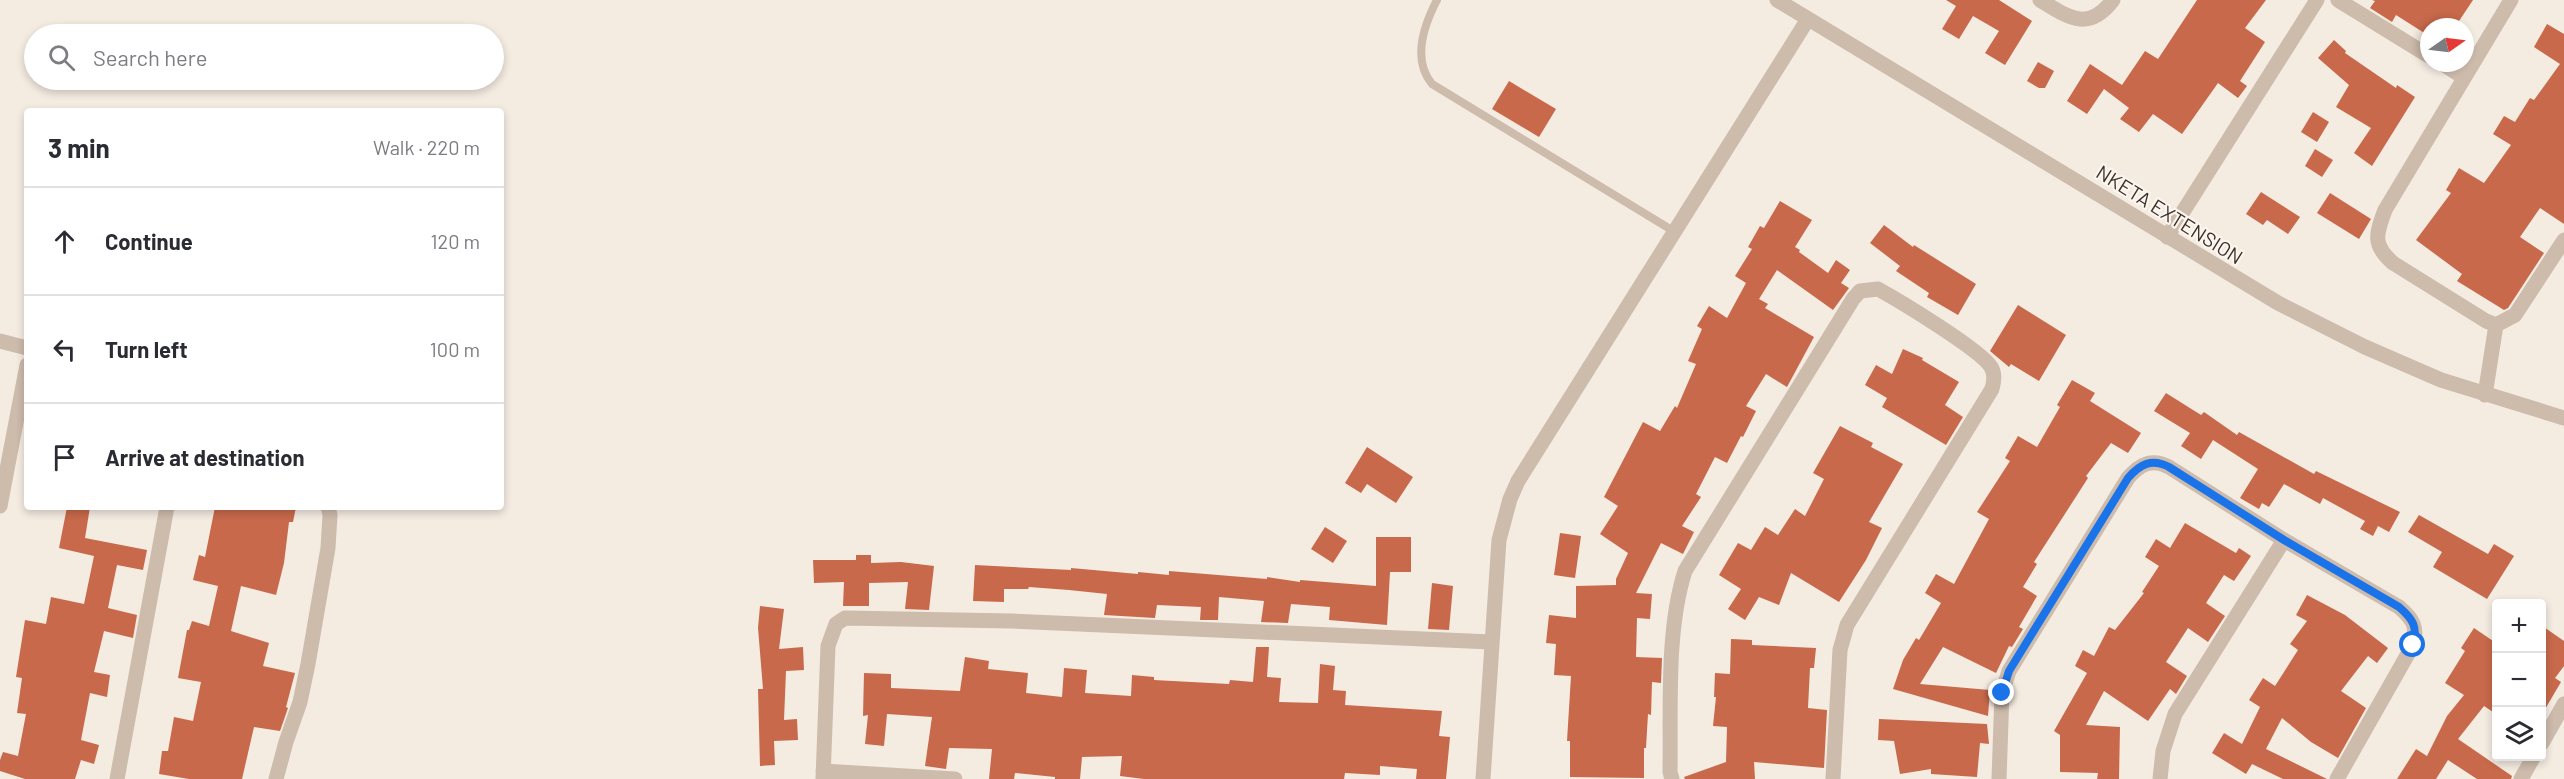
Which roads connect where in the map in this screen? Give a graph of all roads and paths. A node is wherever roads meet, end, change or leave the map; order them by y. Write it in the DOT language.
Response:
graph roads {
  1 [pos="1437,0"];
  2 [pos="1777,0"];
  3 [pos="2040,0"];
  4 [pos="2113,0"];
  5 [pos="2318,0"];
  6 [pos="2338,0"];
  7 [pos="2511,0"];
  8 [pos="1808,19"];
  9 [pos="2420,50"];
  10 [pos="2455,72"];
  11 [pos="2463,77"];
  12 [pos="1675,231"];
  13 [pos="2167,237"];
  14 [pos="2564,240"];
  15 [pos="2496,325"];
  16 [pos="0,341"];
  17 [pos="24,347"];
  18 [pos="24,381"];
  19 [pos="2485,395"];
  20 [pos="2564,418"];
  21 [pos="0,506"];
  22 [pos="166,510"];
  23 [pos="329,510"];
  24 [pos="2284,540"];
  25 [pos="1491,642"];
  26 [pos="2564,704"];
  27 [pos="2546,735"];
  28 [pos="2531,761"];
  29 [pos="823,775"];
  30 [pos="117,779"];
  31 [pos="276,779"];
  32 [pos="955,779"];
  33 [pos="1483,779"];
  34 [pos="1672,779"];
  35 [pos="1833,779"];
  36 [pos="1999,779"];
  37 [pos="2160,779"];
  38 [pos="2337,779"];
  39 [pos="2521,779"];
  1 -- 12 [label="lane"];
  2 -- 8 [label="street, NKETA EXTENSION"];
  3 -- 4 [label="street"];
  5 -- 13 [label="street"];
  6 -- 9 [label="street"];
  7 -- 11 [label="street"];
  8 -- 12 [label="street"];
  8 -- 13 [label="street, NKETA EXTENSION"];
  10 -- 11 [label="street"];
  11 -- 15 [label="street"];
  12 -- 25 [label="street"];
  13 -- 19 [label="street, NKETA EXTENSION"];
  14 -- 15 [label="street"];
  15 -- 19 [label="street"];
  16 -- 17 [label="street"];
  18 -- 21 [label="street"];
  19 -- 20 [label="street, NKETA EXTENSION"];
  22 -- 30 [label="street"];
  23 -- 31 [label="street"];
  24 -- 36 [label="street"];
  24 -- 37 [label="street"];
  24 -- 38 [label="street"];
  25 -- 29 [label="street"];
  25 -- 33 [label="street"];
  26 -- 27 [label="street"];
  28 -- 39 [label="street"];
  29 -- 32 [label="street"];
  34 -- 35 [label="street"];
}
